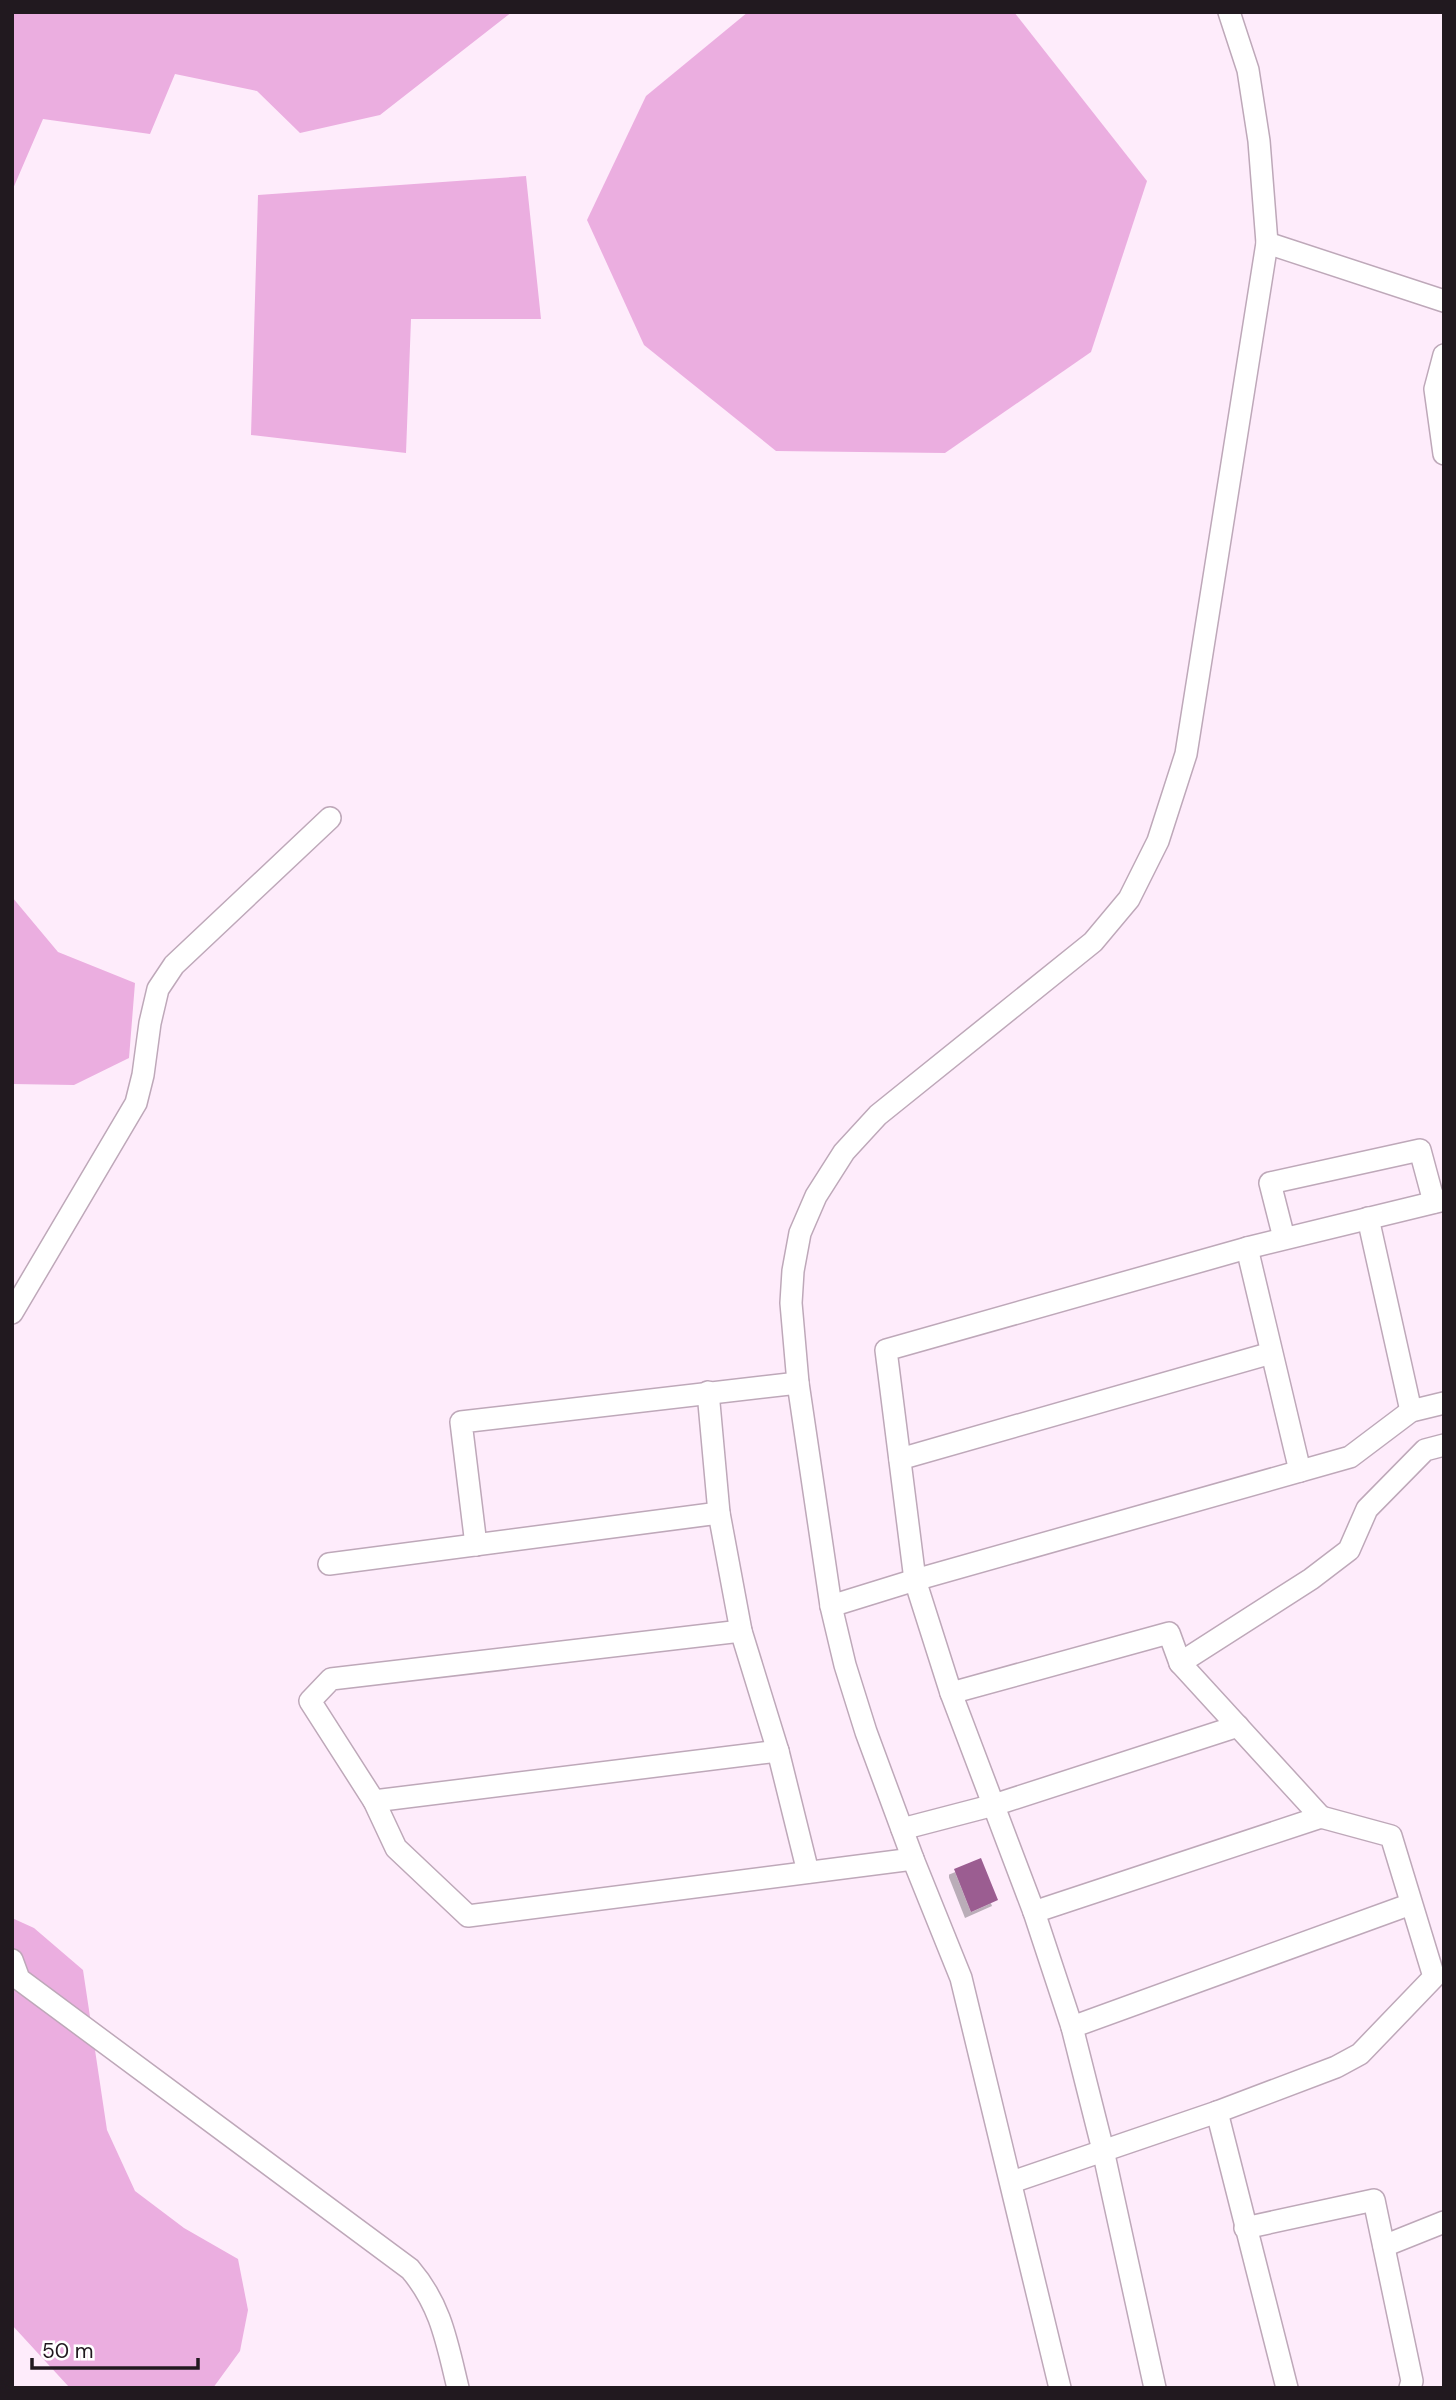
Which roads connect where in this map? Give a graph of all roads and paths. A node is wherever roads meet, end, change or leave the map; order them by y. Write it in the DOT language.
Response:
graph roads {
  1 [pos="1228,12"];
  2 [pos="1267,243"];
  3 [pos="1444,301"];
  4 [pos="1444,355"];
  5 [pos="1444,454"];
  6 [pos="330,818"];
  7 [pos="1439,1201"];
  8 [pos="1368,1218"];
  9 [pos="1284,1238"];
  10 [pos="1247,1248"];
  11 [pos="12,1313"];
  12 [pos="1271,1353"];
  13 [pos="798,1383"];
  14 [pos="708,1392"];
  15 [pos="1444,1403"];
  16 [pos="1411,1411"];
  17 [pos="1444,1445"];
  18 [pos="900,1459"];
  19 [pos="1300,1471"];
  20 [pos="719,1513"];
  21 [pos="476,1545"];
  22 [pos="329,1564"];
  23 [pos="915,1580"];
  24 [pos="831,1606"];
  25 [pos="741,1631"];
  26 [pos="1180,1663"];
  27 [pos="951,1693"];
  28 [pos="1238,1726"];
  29 [pos="778,1751"];
  30 [pos="374,1801"];
  31 [pos="994,1805"];
  32 [pos="1321,1817"];
  33 [pos="902,1829"];
  34 [pos="913,1859"];
  35 [pos="808,1872"];
  36 [pos="1410,1904"];
  37 [pos="1034,1912"];
  38 [pos="12,1960"];
  39 [pos="1072,2027"];
  40 [pos="1217,2112"];
  41 [pos="1103,2150"];
  42 [pos="1012,2182"];
  43 [pos="1444,2222"];
  44 [pos="1245,2228"];
  45 [pos="1384,2246"];
  46 [pos="458,2388"];
  47 [pos="1060,2388"];
  48 [pos="1155,2388"];
  49 [pos="1287,2388"];
  50 [pos="1410,2388"];
  1 -- 2 [label="street"];
  2 -- 3 [label="street"];
  2 -- 13 [label="street"];
  4 -- 5 [label="street"];
  6 -- 11 [label="street"];
  7 -- 8 [label="street"];
  7 -- 9 [label="street"];
  8 -- 9 [label="street"];
  8 -- 16 [label="street"];
  9 -- 10 [label="street"];
  10 -- 12 [label="street"];
  10 -- 18 [label="street"];
  12 -- 18 [label="street"];
  12 -- 19 [label="street"];
  13 -- 14 [label="street"];
  13 -- 24 [label="street"];
  14 -- 20 [label="street"];
  14 -- 21 [label="street"];
  15 -- 16 [label="street"];
  16 -- 19 [label="street"];
  17 -- 26 [label="street"];
  18 -- 23 [label="street"];
  19 -- 23 [label="street"];
  20 -- 21 [label="street"];
  20 -- 25 [label="street"];
  21 -- 22 [label="street"];
  23 -- 24 [label="street"];
  23 -- 27 [label="street"];
  24 -- 33 [label="street"];
  25 -- 29 [label="street"];
  25 -- 30 [label="street"];
  26 -- 27 [label="street"];
  26 -- 28 [label="street"];
  27 -- 31 [label="street"];
  28 -- 31 [label="street"];
  28 -- 32 [label="street"];
  29 -- 30 [label="street"];
  29 -- 35 [label="street"];
  30 -- 35 [label="street"];
  31 -- 33 [label="street"];
  31 -- 37 [label="street"];
  32 -- 36 [label="street"];
  32 -- 37 [label="street"];
  33 -- 34 [label="street"];
  34 -- 35 [label="street"];
  34 -- 42 [label="street"];
  36 -- 39 [label="street"];
  36 -- 40 [label="street"];
  37 -- 39 [label="street"];
  38 -- 46 [label="street"];
  39 -- 41 [label="street"];
  40 -- 41 [label="street"];
  40 -- 44 [label="street"];
  41 -- 42 [label="street"];
  41 -- 48 [label="street"];
  42 -- 47 [label="street"];
  43 -- 45 [label="street"];
  44 -- 45 [label="street"];
  44 -- 49 [label="street"];
  45 -- 50 [label="street"];
}
